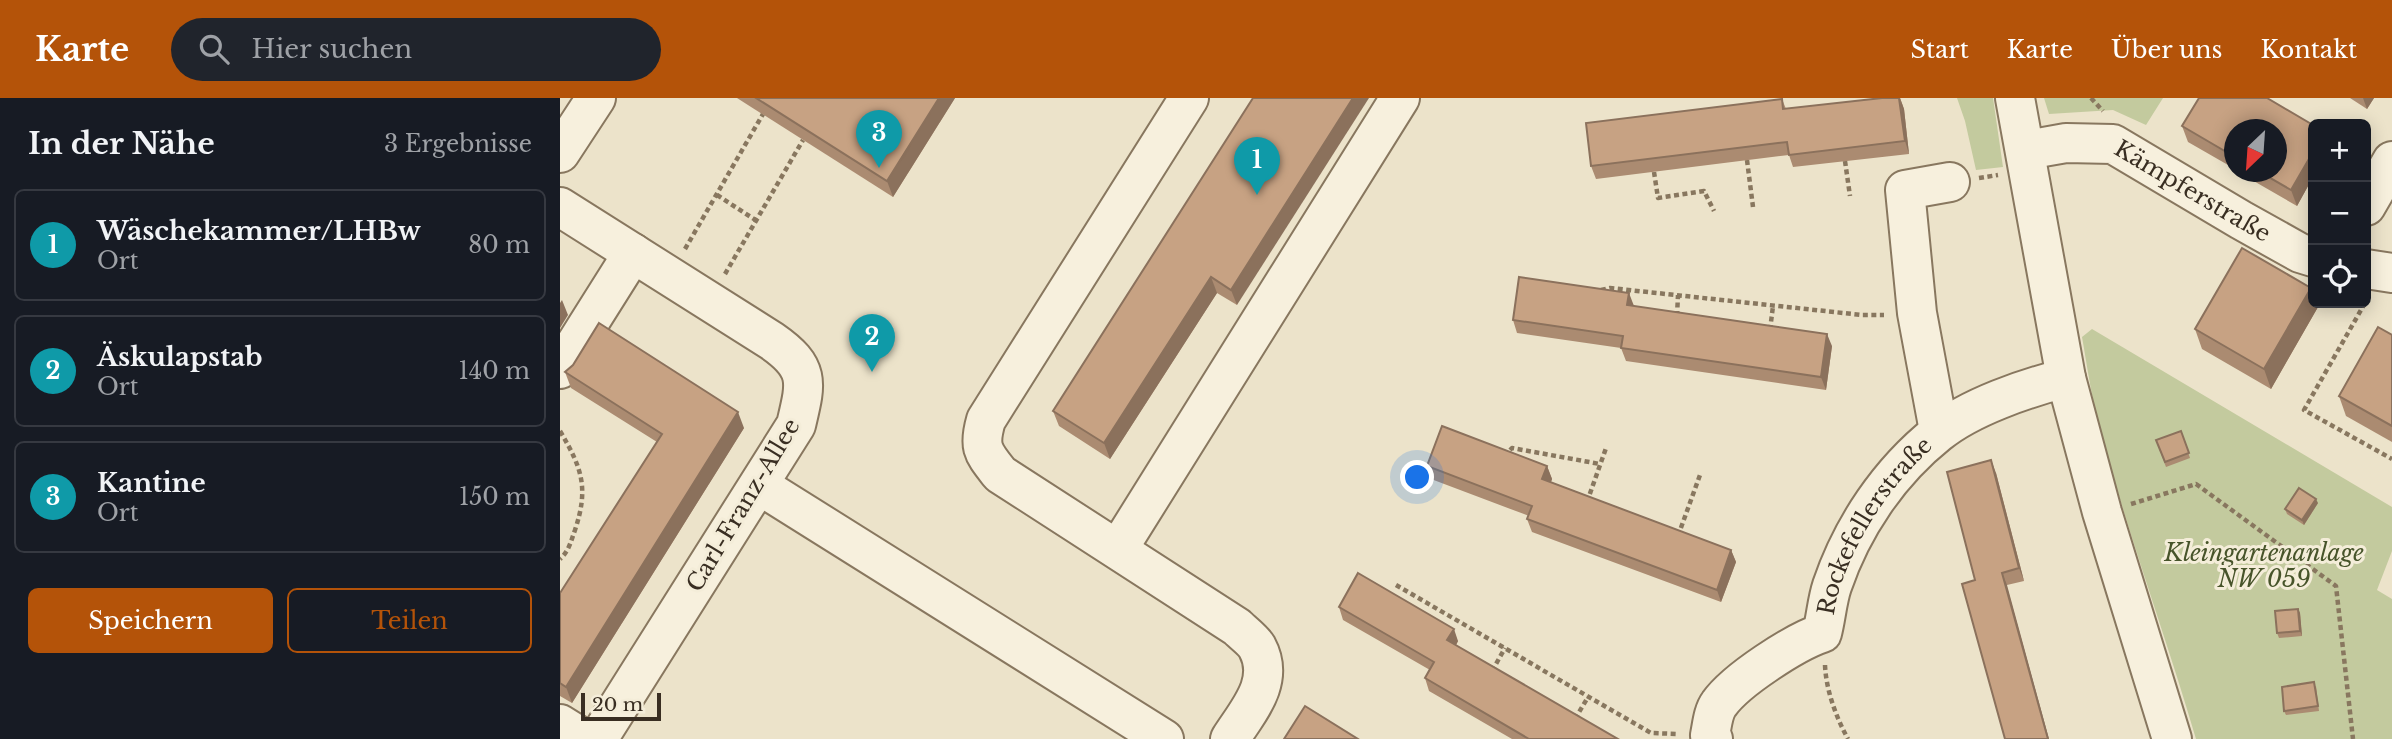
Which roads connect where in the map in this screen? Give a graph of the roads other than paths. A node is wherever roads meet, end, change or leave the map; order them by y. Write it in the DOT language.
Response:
graph roads {
  1 [pos="596,98"];
  2 [pos="1189,98"];
  3 [pos="1400,98"];
  4 [pos="2015,98"];
  5 [pos="560,153"];
  6 [pos="2028,160"];
  7 [pos="2392,161"];
  8 [pos="1950,182"];
  9 [pos="2371,197"];
  10 [pos="560,207"];
  11 [pos="633,253"];
  12 [pos="2308,255"];
  13 [pos="2371,270"];
  14 [pos="2392,273"];
  15 [pos="560,369"];
  16 [pos="2066,378"];
  17 [pos="1940,432"];
  18 [pos="759,485"];
  19 [pos="1118,549"];
  20 [pos="560,724"];
  21 [pos="1711,737"];
  22 [pos="598,738"];
  23 [pos="1164,739"];
  24 [pos="1230,739"];
  25 [pos="2172,739"];
  1 -- 5 [label="street"];
  2 -- 19 [label="street"];
  3 -- 19 [label="street"];
  4 -- 6 [label="street"];
  6 -- 12 [label="street, Kämpferstraße"];
  6 -- 16 [label="street"];
  7 -- 9 [label="street"];
  8 -- 17 [label="street, Rockefellerstraße"];
  10 -- 11 [label="street, Carl-Franz-Allee"];
  11 -- 15 [label="street"];
  11 -- 18 [label="street, Carl-Franz-Allee"];
  13 -- 14 [label="street"];
  16 -- 17 [label="street, Rockefellerstraße"];
  16 -- 25 [label="street"];
  17 -- 21 [label="street, Rockefellerstraße"];
  18 -- 22 [label="street, Carl-Franz-Allee"];
  18 -- 23 [label="street"];
  19 -- 24 [label="street"];
  20 -- 22 [label="street"];
}
